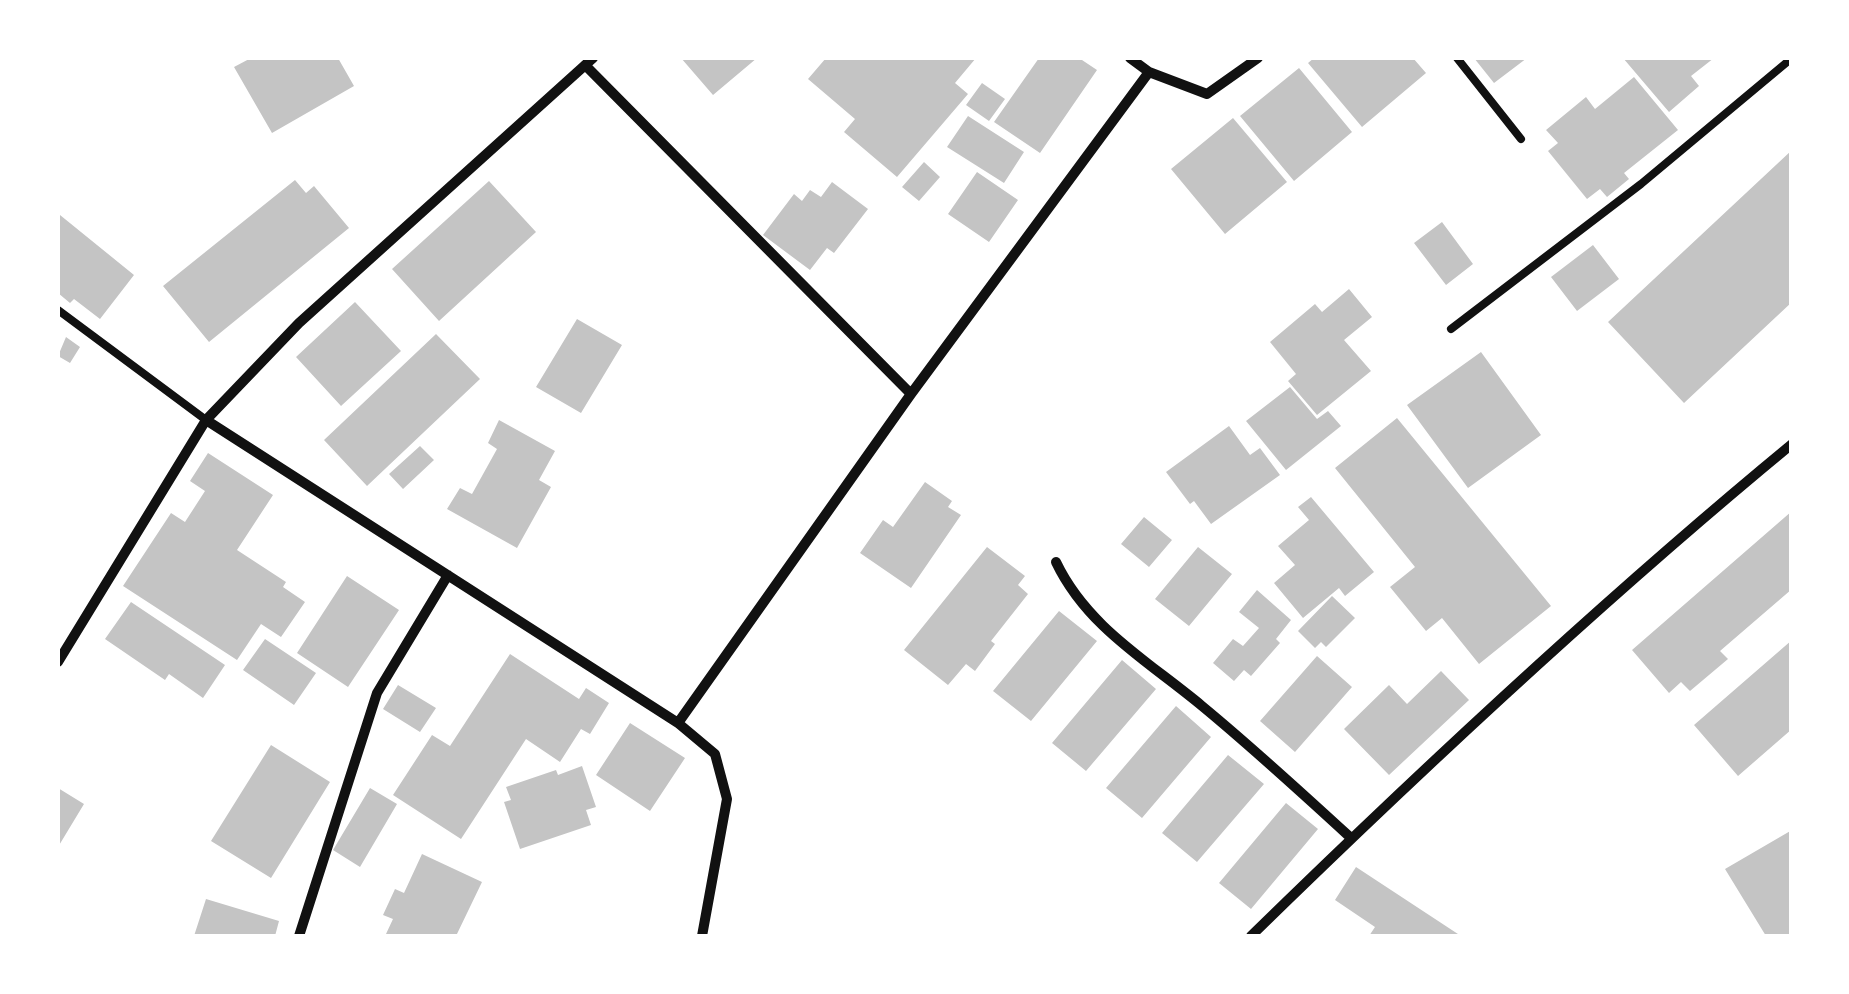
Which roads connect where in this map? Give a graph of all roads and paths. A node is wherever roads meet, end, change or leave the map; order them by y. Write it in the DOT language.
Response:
graph roads {
  1 [pos="1130,58"];
  2 [pos="1258,58"];
  3 [pos="1458,58"];
  4 [pos="1792,58"];
  5 [pos="589,61"];
  6 [pos="1149,72"];
  7 [pos="1521,139"];
  8 [pos="58,310"];
  9 [pos="1451,329"];
  10 [pos="911,394"];
  11 [pos="206,420"];
  12 [pos="1792,444"];
  13 [pos="1056,562"];
  14 [pos="448,576"];
  15 [pos="58,662"];
  16 [pos="678,722"];
  17 [pos="1351,838"];
  18 [pos="299,936"];
  19 [pos="702,936"];
  20 [pos="1251,936"];
  1 -- 6 [label="street"];
  2 -- 6 [label="street"];
  3 -- 7 [label="lane"];
  4 -- 9 [label="lane"];
  5 -- 10 [label="street"];
  5 -- 11 [label="street"];
  6 -- 10 [label="street"];
  8 -- 11 [label="lane"];
  10 -- 16 [label="street"];
  11 -- 14 [label="street"];
  11 -- 15 [label="street"];
  12 -- 17 [label="street"];
  13 -- 17 [label="street"];
  14 -- 16 [label="street"];
  14 -- 18 [label="street"];
  16 -- 19 [label="street"];
  17 -- 20 [label="street"];
}
